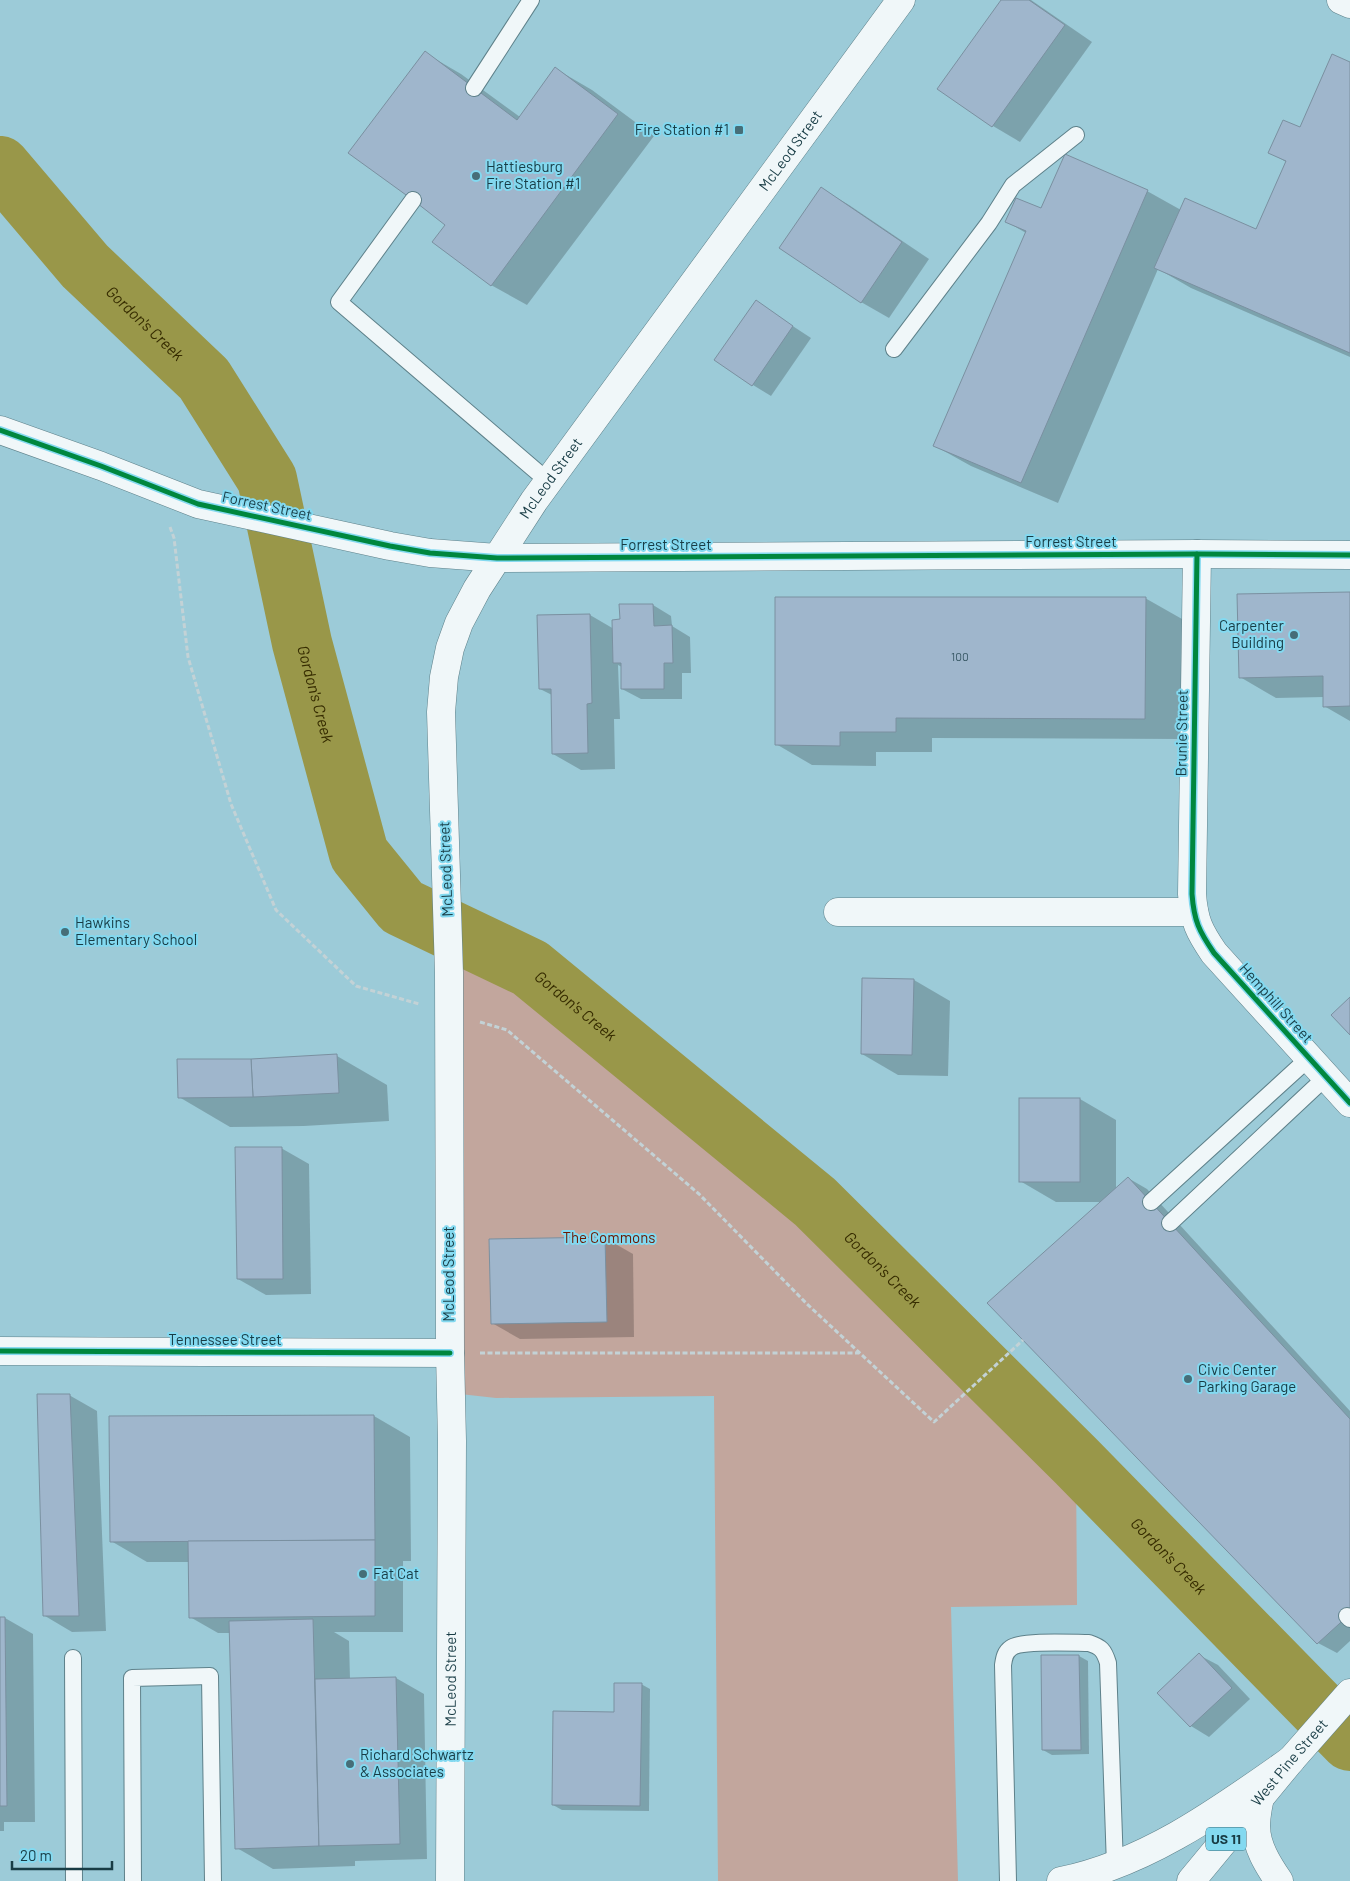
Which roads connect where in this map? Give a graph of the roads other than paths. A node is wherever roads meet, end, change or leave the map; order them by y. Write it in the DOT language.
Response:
graph roads {
  1 [pos="531,0"];
  2 [pos="901,0"];
  3 [pos="1340,0"];
  4 [pos="1350,4"];
  5 [pos="474,88"];
  6 [pos="1076,134"];
  7 [pos="413,200"];
  8 [pos="894,349"];
  9 [pos="0,430"];
  10 [pos="549,482"];
  11 [pos="1197,554"];
  12 [pos="1350,555"];
  13 [pos="497,558"];
  14 [pos="838,912"];
  15 [pos="1194,912"];
  16 [pos="1318,1067"];
  17 [pos="1350,1103"];
  18 [pos="1151,1202"];
  19 [pos="1170,1223"];
  20 [pos="0,1352"];
  21 [pos="450,1353"];
  22 [pos="73,1658"];
  23 [pos="1350,1693"];
  24 [pos="1291,1760"];
  25 [pos="1260,1798"];
  26 [pos="1115,1866"];
  27 [pos="74,1881"];
  28 [pos="134,1881"];
  29 [pos="212,1881"];
  30 [pos="450,1881"];
  31 [pos="1008,1881"];
  32 [pos="1060,1881"];
  33 [pos="1191,1881"];
  34 [pos="1279,1881"];
  1 -- 5 [label="lane"];
  2 -- 10 [label="street, McLeod Street"];
  3 -- 4 [label="street"];
  6 -- 8 [label="lane"];
  7 -- 10 [label="lane"];
  9 -- 13 [label="street, Forrest Street"];
  10 -- 13 [label="street, McLeod Street"];
  11 -- 12 [label="street, Forrest Street"];
  11 -- 13 [label="street, Forrest Street"];
  11 -- 15 [label="street, Brunie Street"];
  13 -- 21 [label="street, McLeod Street"];
  14 -- 15 [label="street"];
  15 -- 16 [label="street, Hemphill Street"];
  16 -- 17 [label="street, Hemphill Street"];
  16 -- 18 [label="lane"];
  16 -- 19 [label="lane"];
  20 -- 21 [label="street, Tennessee Street"];
  21 -- 30 [label="street, McLeod Street"];
  22 -- 27 [label="lane"];
  23 -- 24 [label="street, West Pine Street / US 11"];
  24 -- 25 [label="street, West Pine Street / US 11"];
  24 -- 26 [label="street"];
  25 -- 33 [label="street, West Pine Street / US 11"];
  25 -- 34 [label="street"];
  26 -- 31 [label="lane"];
  26 -- 32 [label="street"];
  28 -- 29 [label="lane"];
}
